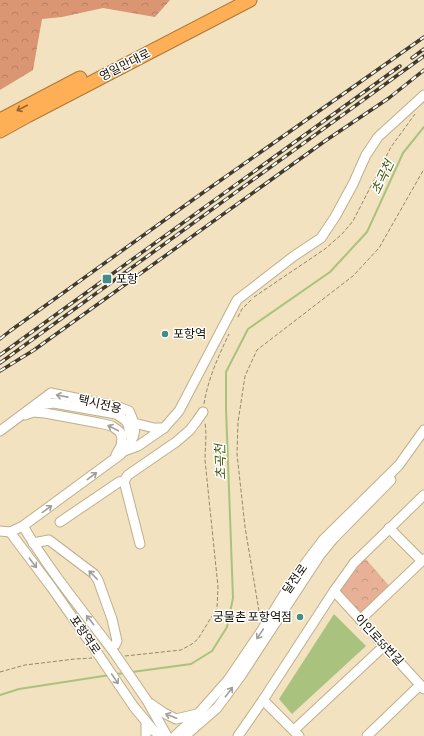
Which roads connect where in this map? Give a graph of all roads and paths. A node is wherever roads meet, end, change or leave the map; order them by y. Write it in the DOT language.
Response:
graph roads {
  1 [pos="231,0"];
  2 [pos="250,0"];
  3 [pos="424,95"];
  4 [pos="0,120"];
  5 [pos="0,131"];
  6 [pos="424,169"];
  7 [pos="34,405"];
  8 [pos="203,412"];
  9 [pos="20,416"];
  10 [pos="134,423"];
  11 [pos="164,428"];
  12 [pos="424,430"];
  13 [pos="0,432"];
  14 [pos="424,438"];
  15 [pos="125,449"];
  16 [pos="113,460"];
  17 [pos="124,481"];
  18 [pos="424,495"];
  19 [pos="60,522"];
  20 [pos="23,526"];
  21 [pos="389,528"];
  22 [pos="0,530"];
  23 [pos="10,532"];
  24 [pos="33,543"];
  25 [pos="140,544"];
  26 [pos="423,560"];
  27 [pos="334,591"];
  28 [pos="360,620"];
  29 [pos="262,630"];
  30 [pos="384,646"];
  31 [pos="116,652"];
  32 [pos="94,655"];
  33 [pos="0,672"];
  34 [pos="422,687"];
  35 [pos="263,700"];
  36 [pos="148,702"];
  37 [pos="200,717"];
  38 [pos="146,722"];
  39 [pos="297,733"];
  40 [pos="146,736"];
  41 [pos="161,736"];
  42 [pos="167,736"];
  43 [pos="175,736"];
  44 [pos="185,736"];
  45 [pos="194,736"];
  46 [pos="238,736"];
  47 [pos="367,736"];
  1 -- 4 [label="highway, 영일만대로, one-way"];
  2 -- 5 [label="highway, 영일만대로"];
  3 -- 11 [label="street"];
  6 -- 29 [label="path"];
  7 -- 9 [label="street, 택시전용"];
  10 -- 7 [label="street, 택시전용, one-way"];
  7 -- 15 [label="street"];
  8 -- 17 [label="street"];
  8 -- 31 [label="path"];
  9 -- 13 [label="street, 택시전용"];
  16 -- 9 [label="street, one-way"];
  10 -- 11 [label="street"];
  10 -- 15 [label="street, 택시전용"];
  11 -- 15 [label="street"];
  12 -- 29 [label="street, 달전로"];
  37 -- 14 [label="street, 달전로, one-way"];
  15 -- 16 [label="street"];
  20 -- 16 [label="street, one-way"];
  17 -- 19 [label="street"];
  17 -- 25 [label="street"];
  18 -- 21 [label="street"];
  20 -- 23 [label="street"];
  20 -- 24 [label="street, 포항역로"];
  21 -- 26 [label="street"];
  21 -- 27 [label="street"];
  22 -- 23 [label="street"];
  23 -- 32 [label="street, 포항역로, one-way"];
  31 -- 24 [label="street, 포항역로, one-way"];
  31 -- 24 [label="street, one-way"];
  26 -- 28 [label="street"];
  27 -- 28 [label="street, 이인로55번길"];
  27 -- 35 [label="street"];
  28 -- 30 [label="street, 이인로55번길"];
  29 -- 37 [label="street, 달전로, one-way"];
  30 -- 34 [label="street, 이인로55번길"];
  30 -- 39 [label="street"];
  31 -- 36 [label="street, 포항역로, bridge"];
  32 -- 33 [label="path"];
  32 -- 38 [label="street, 포항역로, one-way, bridge"];
  34 -- 47 [label="street"];
  35 -- 39 [label="street"];
  35 -- 46 [label="street"];
  37 -- 36 [label="street, one-way"];
  36 -- 42 [label="street, 포항역로"];
  37 -- 43 [label="street, 달전로"];
  37 -- 44 [label="street, 달전로"];
  37 -- 45 [label="street"];
  38 -- 40 [label="street"];
  38 -- 41 [label="street, 포항역로"];
}
